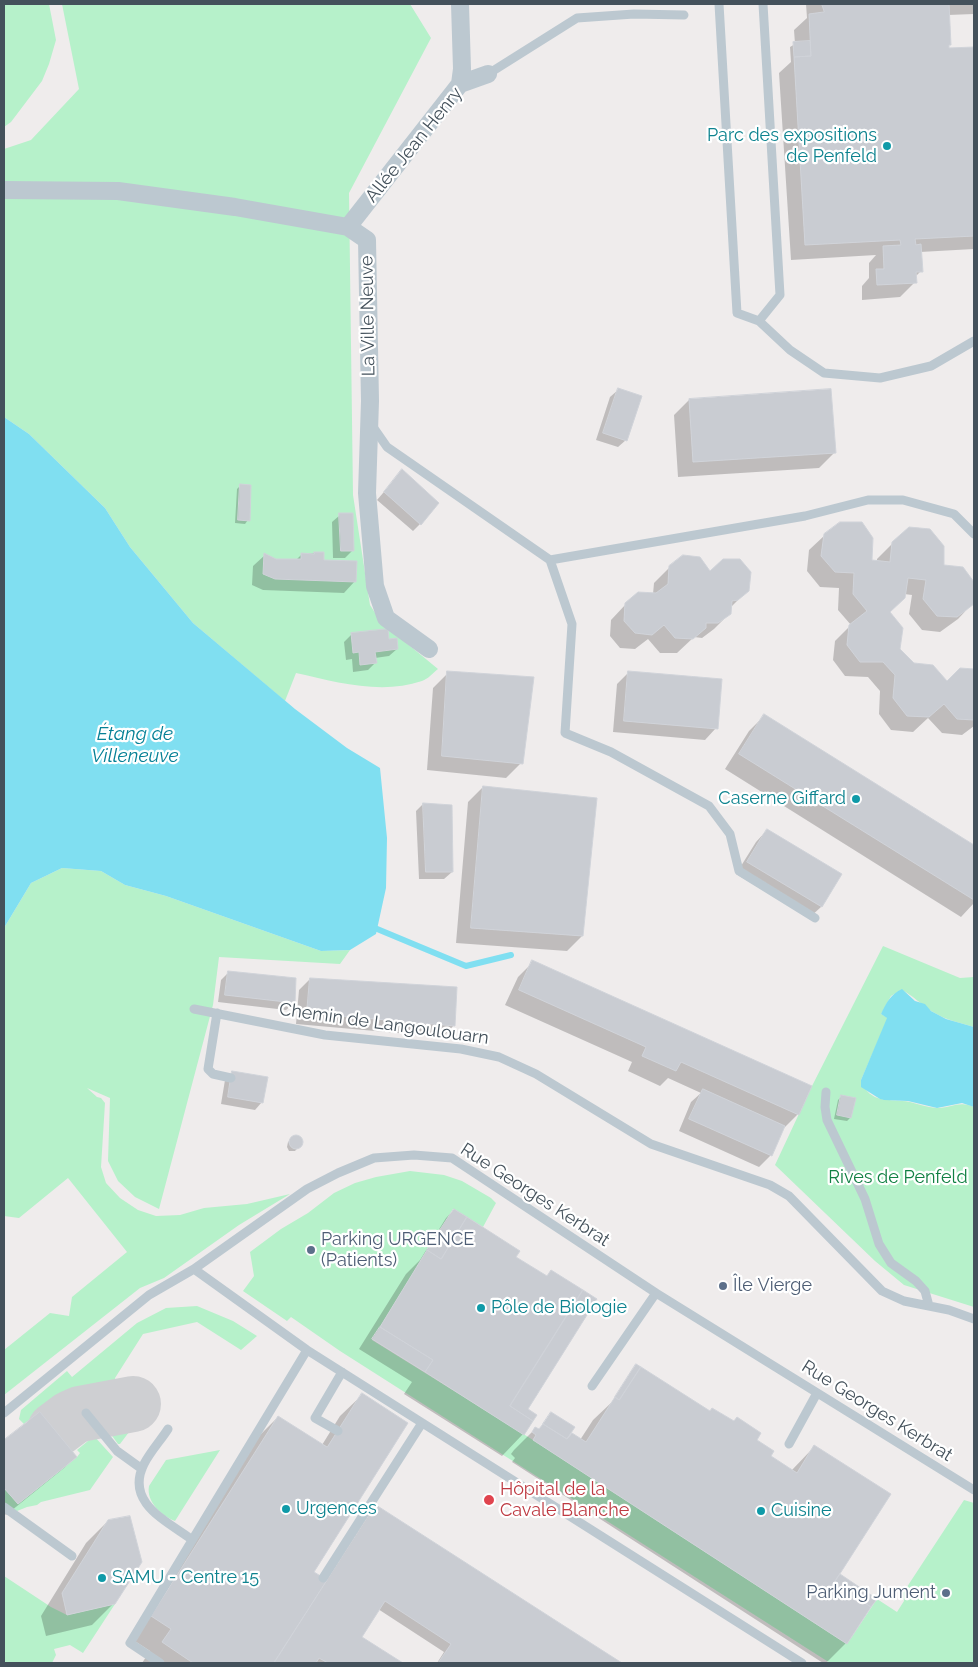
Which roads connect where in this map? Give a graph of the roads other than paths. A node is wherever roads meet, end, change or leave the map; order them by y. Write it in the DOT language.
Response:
graph roads {
  1 [pos="460,4"];
  2 [pos="719,4"];
  3 [pos="763,4"];
  4 [pos="684,15"];
  5 [pos="488,74"];
  6 [pos="460,84"];
  7 [pos="4,190"];
  8 [pos="348,227"];
  9 [pos="759,321"];
  10 [pos="974,341"];
  11 [pos="370,422"];
  12 [pos="974,534"];
  13 [pos="550,560"];
  14 [pos="429,649"];
  15 [pos="815,918"];
  16 [pos="194,1009"];
  17 [pos="217,1013"];
  18 [pos="231,1078"];
  19 [pos="826,1092"];
  20 [pos="194,1269"];
  21 [pos="656,1293"];
  22 [pos="928,1306"];
  23 [pos="974,1319"];
  24 [pos="307,1350"];
  25 [pos="342,1372"];
  26 [pos="592,1386"];
  27 [pos="817,1393"];
  28 [pos="4,1413"];
  29 [pos="86,1413"];
  30 [pos="422,1422"];
  31 [pos="168,1429"];
  32 [pos="338,1431"];
  33 [pos="789,1444"];
  34 [pos="142,1469"];
  35 [pos="974,1490"];
  36 [pos="4,1507"];
  37 [pos="191,1539"];
  38 [pos="72,1556"];
  39 [pos="323,1578"];
  40 [pos="160,1663"];
  41 [pos="802,1663"];
  1 -- 6 [label="street"];
  2 -- 9 [label="lane"];
  3 -- 9 [label="lane"];
  4 -- 5 [label="lane"];
  5 -- 6 [label="street, Allée Jean Henry"];
  6 -- 8 [label="street, Allée Jean Henry"];
  7 -- 8 [label="street, La Ville Neuve"];
  8 -- 11 [label="street, La Ville Neuve"];
  9 -- 10 [label="lane"];
  11 -- 13 [label="lane"];
  11 -- 14 [label="street, La Ville Neuve"];
  12 -- 13 [label="lane"];
  13 -- 15 [label="lane"];
  16 -- 17 [label="lane, Chemin de Langoulouarn"];
  17 -- 18 [label="lane"];
  17 -- 22 [label="lane, Chemin de Langoulouarn"];
  19 -- 22 [label="lane"];
  20 -- 21 [label="lane, Rue Georges Kerbrat"];
  20 -- 24 [label="lane"];
  20 -- 28 [label="lane, Rue Georges Kerbrat"];
  21 -- 26 [label="lane"];
  21 -- 27 [label="lane, Rue Georges Kerbrat"];
  22 -- 23 [label="lane, Chemin de Langoulouarn"];
  24 -- 25 [label="lane"];
  24 -- 37 [label="lane"];
  25 -- 30 [label="lane"];
  25 -- 32 [label="lane"];
  27 -- 33 [label="lane"];
  27 -- 35 [label="lane, Rue Georges Kerbrat"];
  29 -- 34 [label="lane"];
  30 -- 39 [label="lane"];
  30 -- 41 [label="lane"];
  31 -- 34 [label="lane"];
  34 -- 37 [label="lane"];
  36 -- 38 [label="lane"];
  37 -- 40 [label="lane"];
}
